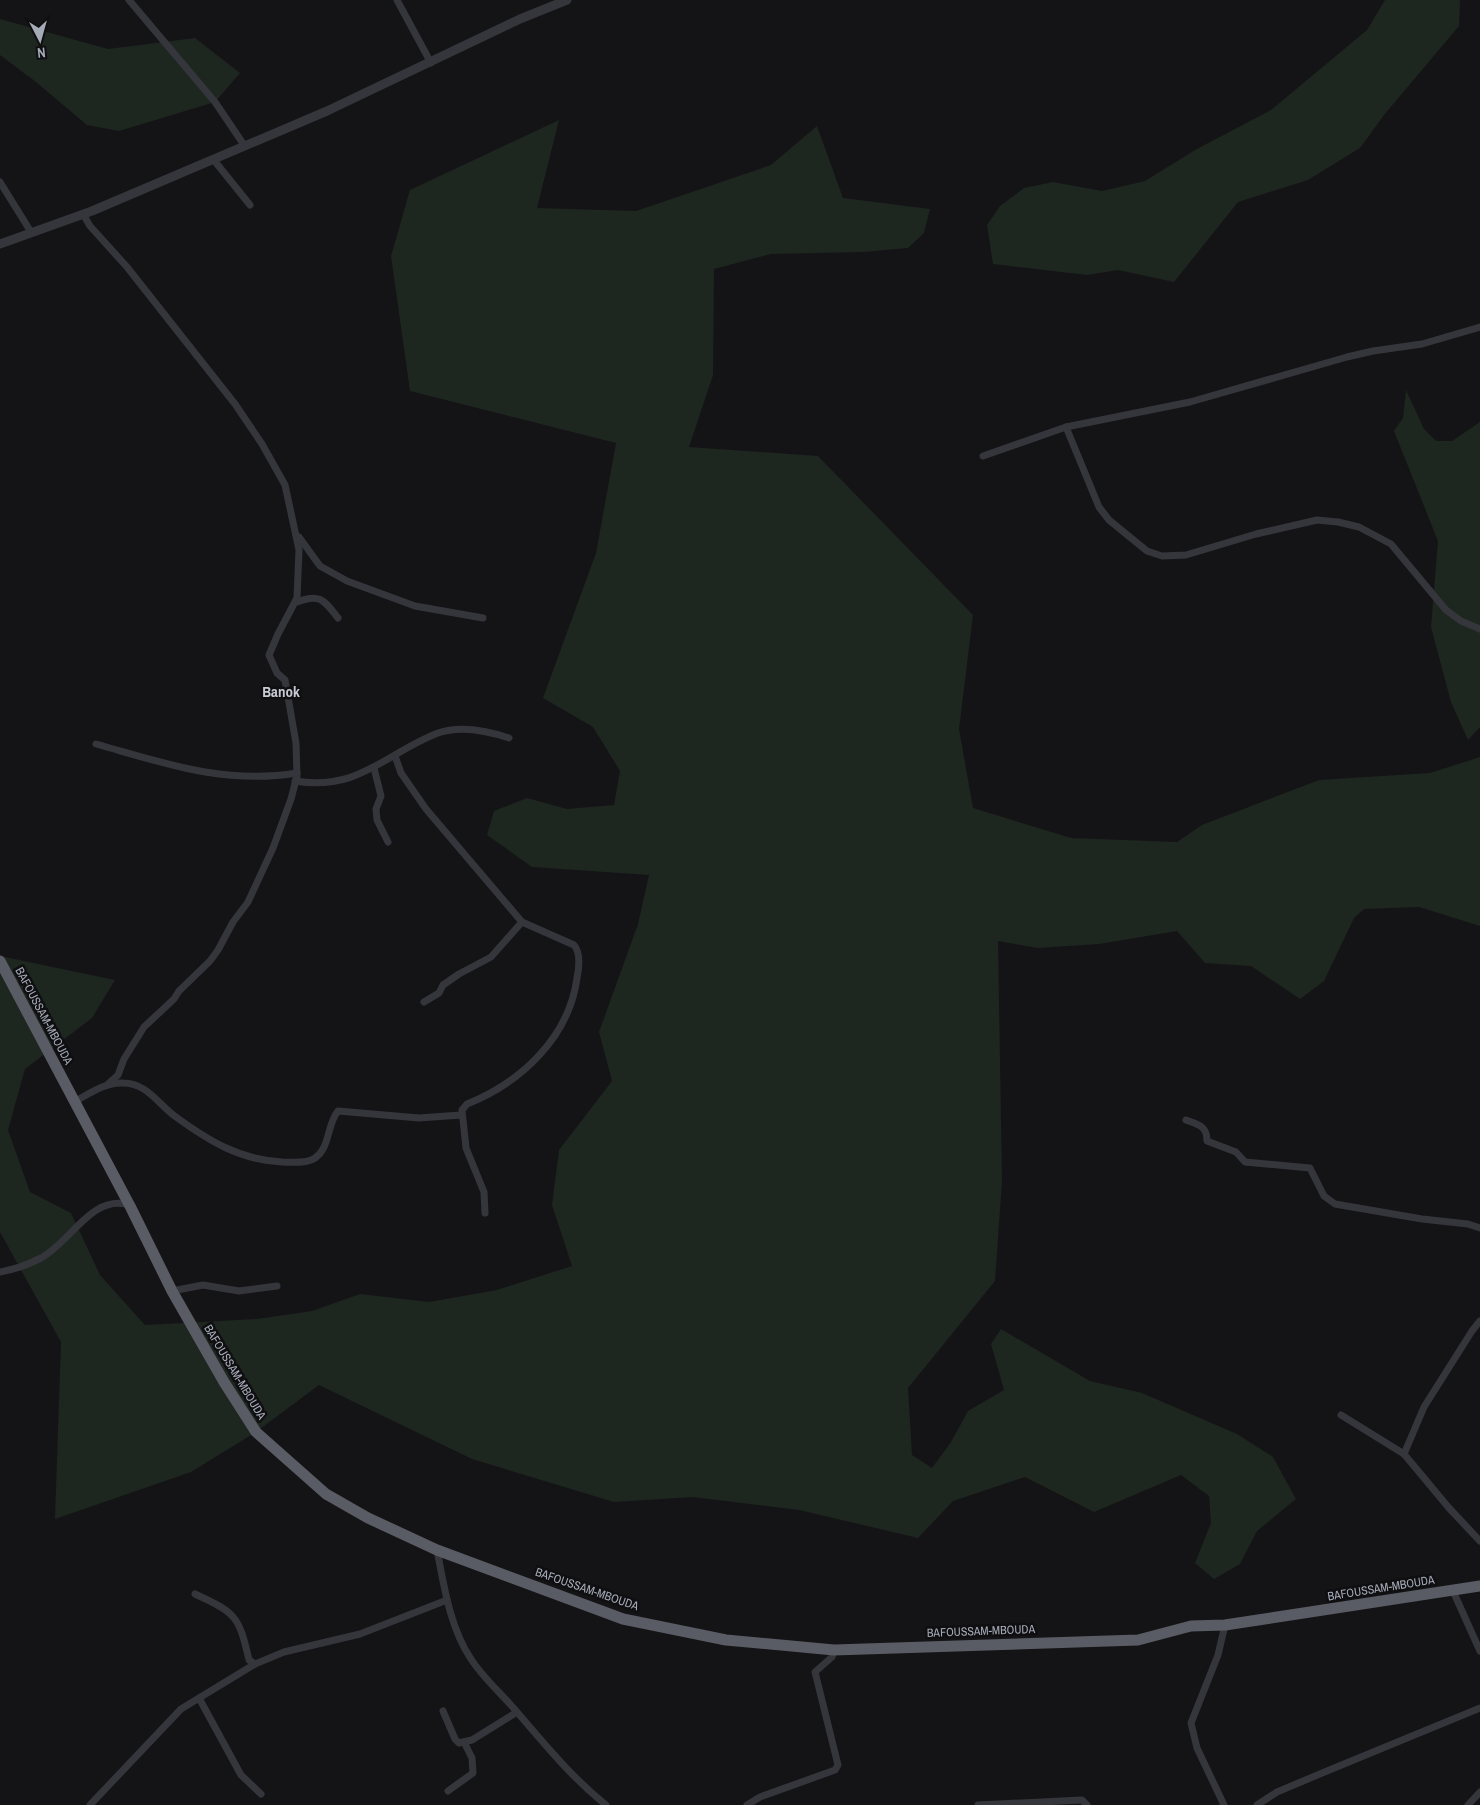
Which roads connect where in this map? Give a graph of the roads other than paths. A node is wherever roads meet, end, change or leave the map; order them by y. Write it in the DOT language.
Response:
graph roads {
  1 [pos="129,0"];
  2 [pos="397,0"];
  3 [pos="567,0"];
  4 [pos="431,63"];
  5 [pos="244,145"];
  6 [pos="213,159"];
  7 [pos="0,182"];
  8 [pos="250,206"];
  9 [pos="83,214"];
  10 [pos="31,232"];
  11 [pos="0,244"];
  12 [pos="1480,327"];
  13 [pos="1066,427"];
  14 [pos="983,456"];
  15 [pos="296,533"];
  16 [pos="297,602"];
  17 [pos="338,618"];
  18 [pos="483,618"];
  19 [pos="1480,629"];
  20 [pos="510,738"];
  21 [pos="96,744"];
  22 [pos="395,756"];
  23 [pos="374,768"];
  24 [pos="297,773"];
  25 [pos="295,782"];
  26 [pos="388,842"];
  27 [pos="522,922"];
  28 [pos="0,961"];
  29 [pos="424,1002"];
  30 [pos="108,1084"];
  31 [pos="74,1102"];
  32 [pos="461,1115"];
  33 [pos="1186,1120"];
  34 [pos="130,1206"];
  35 [pos="484,1213"];
  36 [pos="1480,1228"];
  37 [pos="0,1272"];
  38 [pos="277,1286"];
  39 [pos="172,1291"];
  40 [pos="1480,1322"];
  41 [pos="1341,1415"];
  42 [pos="1404,1454"];
  43 [pos="1480,1541"];
  44 [pos="437,1550"];
  45 [pos="1480,1586"];
  46 [pos="1453,1591"];
  47 [pos="195,1594"];
  48 [pos="447,1600"];
  49 [pos="1225,1625"];
  50 [pos="834,1650"];
  51 [pos="1480,1651"];
  52 [pos="255,1664"];
  53 [pos="199,1698"];
  54 [pos="1480,1708"];
  55 [pos="443,1711"];
  56 [pos="517,1712"];
  57 [pos="464,1742"];
  58 [pos="448,1791"];
  59 [pos="1480,1792"];
  60 [pos="261,1794"];
  61 [pos="90,1805"];
  62 [pos="606,1805"];
  63 [pos="747,1805"];
  64 [pos="978,1805"];
  65 [pos="1087,1805"];
  66 [pos="1224,1805"];
  67 [pos="1257,1805"];
  68 [pos="1468,1805"];
  1 -- 5 [label="street"];
  2 -- 4 [label="street"];
  3 -- 4 [label="street"];
  4 -- 5 [label="street"];
  5 -- 6 [label="street"];
  6 -- 8 [label="street"];
  6 -- 9 [label="street"];
  7 -- 10 [label="street"];
  9 -- 10 [label="street"];
  9 -- 15 [label="street"];
  10 -- 11 [label="street"];
  12 -- 13 [label="street"];
  13 -- 14 [label="street"];
  13 -- 19 [label="street"];
  15 -- 16 [label="street"];
  15 -- 18 [label="street"];
  16 -- 17 [label="street"];
  16 -- 24 [label="street"];
  20 -- 22 [label="street"];
  21 -- 24 [label="street"];
  22 -- 23 [label="street"];
  22 -- 27 [label="street"];
  23 -- 25 [label="street"];
  23 -- 26 [label="street"];
  24 -- 25 [label="street"];
  25 -- 30 [label="street"];
  27 -- 29 [label="street"];
  27 -- 32 [label="street"];
  28 -- 31 [label="highway, BAFOUSSAM-MBOUDA"];
  30 -- 31 [label="street"];
  30 -- 32 [label="street"];
  31 -- 34 [label="highway, BAFOUSSAM-MBOUDA"];
  32 -- 35 [label="street"];
  33 -- 36 [label="street"];
  34 -- 37 [label="street"];
  34 -- 39 [label="highway, BAFOUSSAM-MBOUDA"];
  38 -- 39 [label="street"];
  39 -- 44 [label="highway, BAFOUSSAM-MBOUDA"];
  40 -- 42 [label="street"];
  41 -- 42 [label="street"];
  42 -- 43 [label="street"];
  44 -- 48 [label="street"];
  44 -- 50 [label="highway, BAFOUSSAM-MBOUDA"];
  45 -- 46 [label="highway, BAFOUSSAM-MBOUDA"];
  46 -- 49 [label="highway, BAFOUSSAM-MBOUDA"];
  46 -- 51 [label="street"];
  47 -- 52 [label="street"];
  48 -- 52 [label="street"];
  48 -- 56 [label="street"];
  49 -- 50 [label="highway, BAFOUSSAM-MBOUDA"];
  49 -- 66 [label="street"];
  50 -- 63 [label="street"];
  52 -- 53 [label="street"];
  53 -- 60 [label="street"];
  53 -- 61 [label="street"];
  54 -- 67 [label="street"];
  55 -- 57 [label="street"];
  56 -- 57 [label="street"];
  56 -- 62 [label="street"];
  57 -- 58 [label="street"];
  59 -- 68 [label="street"];
  64 -- 65 [label="street"];
}
